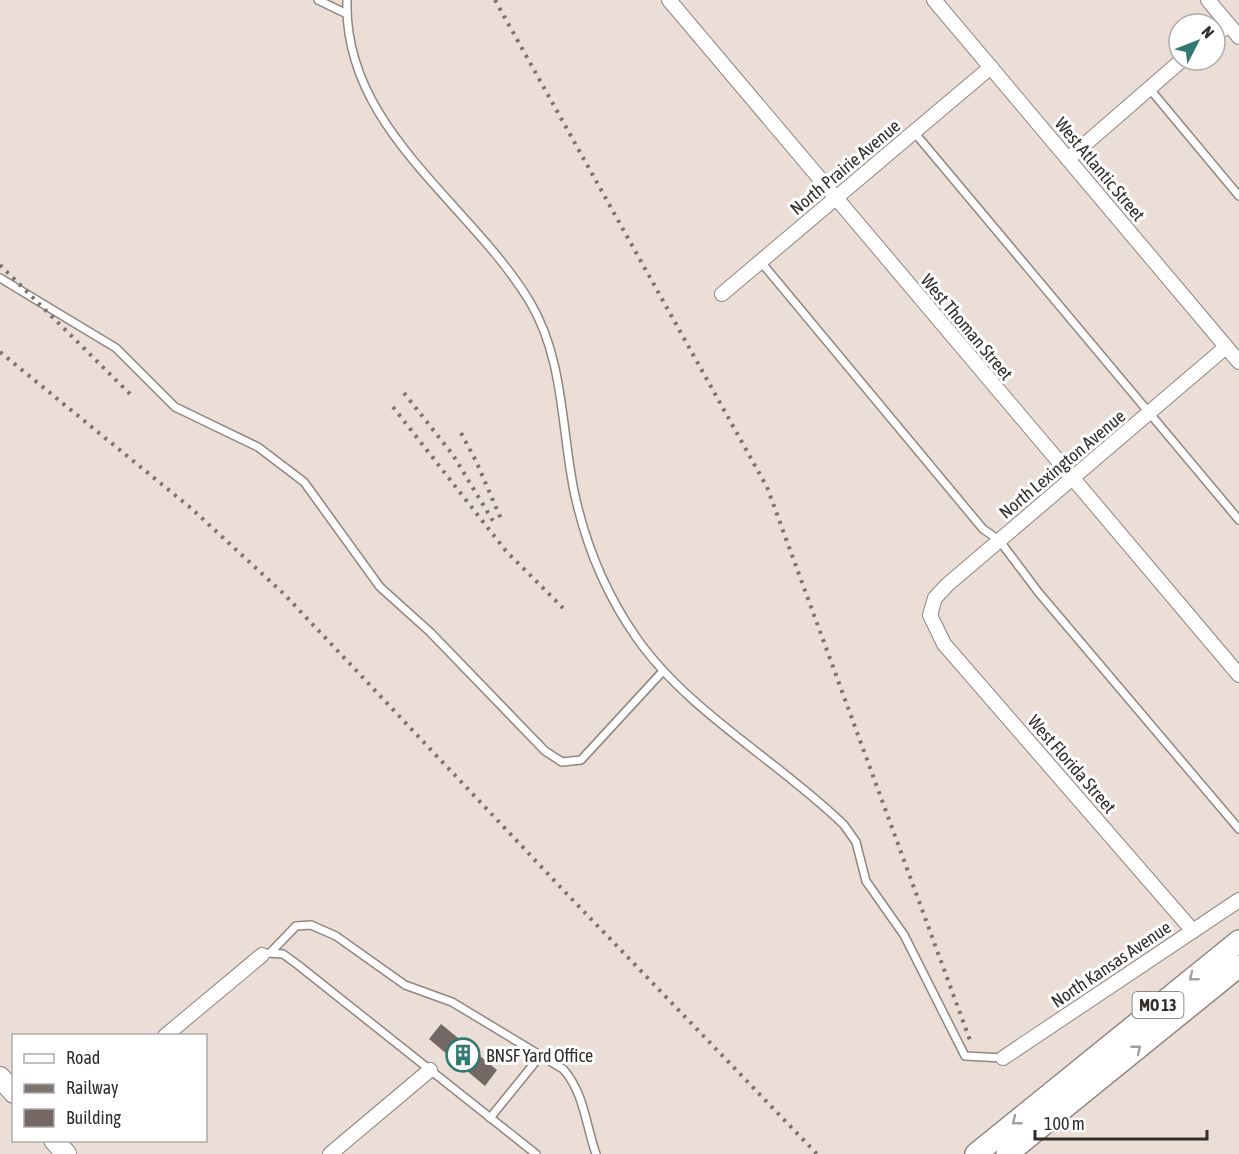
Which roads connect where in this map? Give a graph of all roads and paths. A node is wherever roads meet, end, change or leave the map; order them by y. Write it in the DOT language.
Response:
graph roads {
  1 [pos="318,0"];
  2 [pos="347,0"];
  3 [pos="669,0"];
  4 [pos="934,0"];
  5 [pos="1208,0"];
  6 [pos="346,14"];
  7 [pos="1228,25"];
  8 [pos="1239,37"];
  9 [pos="991,67"];
  10 [pos="1168,72"];
  11 [pos="1149,88"];
  12 [pos="914,132"];
  13 [pos="1068,159"];
  14 [pos="1239,196"];
  15 [pos="835,199"];
  16 [pos="760,262"];
  17 [pos="0,278"];
  18 [pos="722,294"];
  19 [pos="1226,347"];
  20 [pos="1239,362"];
  21 [pos="1151,411"];
  22 [pos="1072,478"];
  23 [pos="1239,520"];
  24 [pos="999,540"];
  25 [pos="930,615"];
  26 [pos="663,671"];
  27 [pos="1239,675"];
  28 [pos="1239,829"];
  29 [pos="1239,900"];
  30 [pos="1193,931"];
  31 [pos="1239,940"];
  32 [pos="267,953"];
  33 [pos="1239,966"];
  34 [pos="166,1034"];
  35 [pos="540,1055"];
  36 [pos="1002,1058"];
  37 [pos="430,1070"];
  38 [pos="0,1077"];
  39 [pos="1084,1078"];
  40 [pos="12,1091"];
  41 [pos="490,1118"];
  42 [pos="56,1142"];
  43 [pos="66,1154"];
  44 [pos="330,1154"];
  45 [pos="536,1154"];
  46 [pos="596,1154"];
  47 [pos="976,1154"];
  48 [pos="1006,1154"];
  1 -- 6 [label="lane"];
  2 -- 6 [label="lane"];
  3 -- 15 [label="street, West Thoman Street"];
  4 -- 9 [label="street, West Atlantic Street"];
  5 -- 7 [label="street"];
  6 -- 26 [label="lane"];
  7 -- 8 [label="street"];
  9 -- 12 [label="street, North Prairie Avenue"];
  9 -- 13 [label="street, West Atlantic Street"];
  10 -- 11 [label="street"];
  11 -- 13 [label="street"];
  11 -- 14 [label="lane"];
  12 -- 15 [label="street, North Prairie Avenue"];
  12 -- 21 [label="lane"];
  13 -- 19 [label="street, West Atlantic Street"];
  15 -- 16 [label="street, North Prairie Avenue"];
  15 -- 22 [label="street, West Thoman Street"];
  16 -- 18 [label="street, North Prairie Avenue"];
  16 -- 24 [label="lane"];
  17 -- 26 [label="lane"];
  19 -- 20 [label="street, West Atlantic Street"];
  19 -- 21 [label="street, North Lexington Avenue"];
  21 -- 22 [label="street, North Lexington Avenue"];
  21 -- 23 [label="lane"];
  22 -- 24 [label="street, North Lexington Avenue"];
  22 -- 27 [label="street, West Thoman Street"];
  24 -- 25 [label="street, North Lexington Avenue"];
  24 -- 28 [label="lane"];
  25 -- 30 [label="street, West Florida Street"];
  26 -- 36 [label="lane"];
  29 -- 30 [label="street, North Kansas Avenue"];
  30 -- 36 [label="street, North Kansas Avenue"];
  31 -- 39 [label="main road, MO 13, one-way"];
  32 -- 34 [label="street"];
  32 -- 35 [label="lane"];
  32 -- 37 [label="lane"];
  39 -- 33 [label="main road, MO 13, one-way"];
  35 -- 41 [label="lane"];
  35 -- 46 [label="lane"];
  37 -- 41 [label="lane"];
  37 -- 44 [label="street"];
  38 -- 40 [label="street"];
  39 -- 47 [label="main road, MO 13, one-way"];
  39 -- 48 [label="main road, MO 13"];
  41 -- 45 [label="lane"];
  42 -- 43 [label="street"];
}
